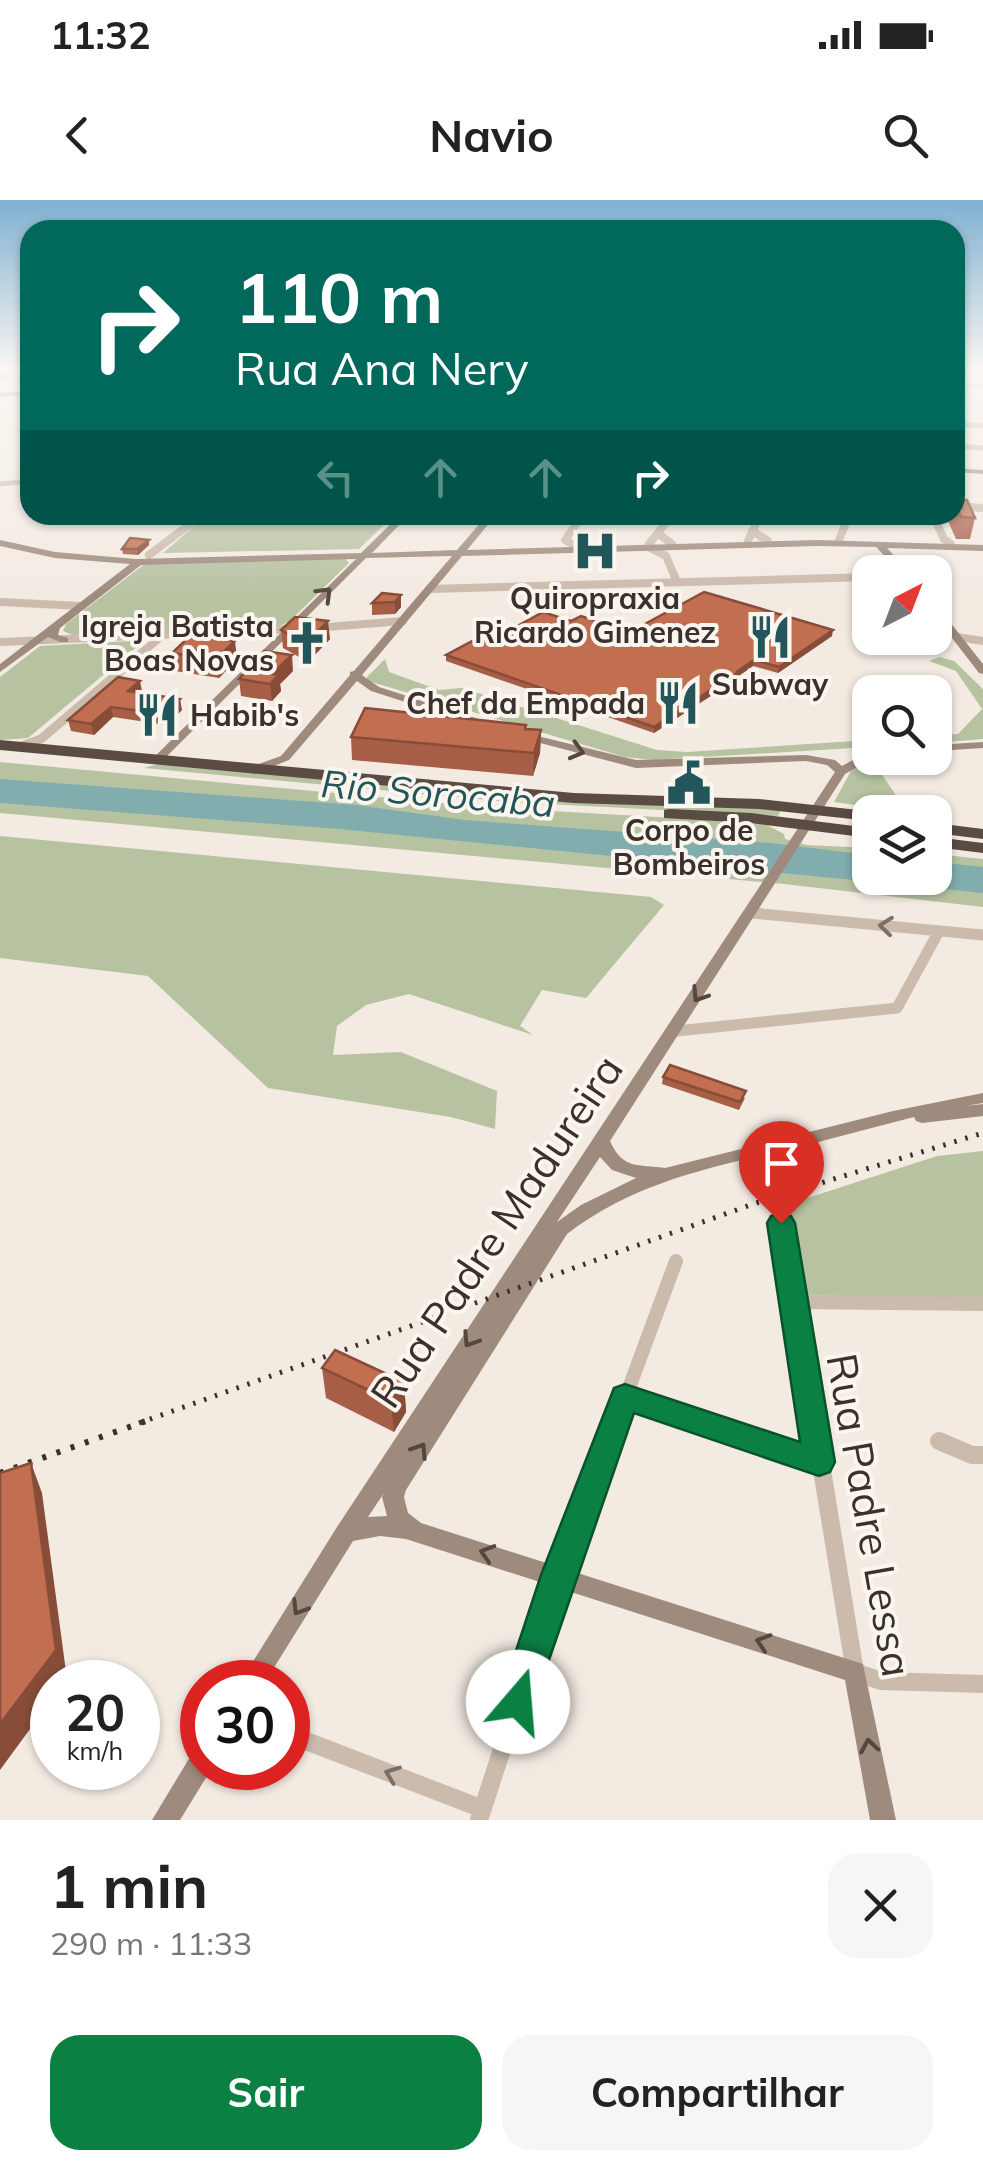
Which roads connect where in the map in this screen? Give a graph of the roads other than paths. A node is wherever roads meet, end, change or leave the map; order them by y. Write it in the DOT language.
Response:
graph roads {
  1 [pos="188,525"];
  2 [pos="395,525"];
  3 [pos="483,525"];
  4 [pos="576,525"];
  5 [pos="666,525"];
  6 [pos="755,525"];
  7 [pos="845,525"];
  8 [pos="938,525"];
  9 [pos="660,535"];
  10 [pos="750,536"];
  11 [pos="839,540"];
  12 [pos="876,542"];
  13 [pos="0,543"];
  14 [pos="951,544"];
  15 [pos="576,546"];
  16 [pos="650,546"];
  17 [pos="983,547"];
  18 [pos="669,549"];
  19 [pos="367,553"];
  20 [pos="459,553"];
  21 [pos="149,555"];
  22 [pos="889,555"];
  23 [pos="88,558"];
  24 [pos="134,564"];
  25 [pos="852,577"];
  26 [pos="678,582"];
  27 [pos="430,588"];
  28 [pos="0,602"];
  29 [pos="82,606"];
  30 [pos="403,620"];
  31 [pos="364,626"];
  32 [pos="54,628"];
  33 [pos="290,629"];
  34 [pos="952,631"];
  35 [pos="391,635"];
  36 [pos="164,636"];
  37 [pos="128,637"];
  38 [pos="957,637"];
  39 [pos="64,640"];
  40 [pos="37,641"];
  41 [pos="0,642"];
  42 [pos="983,642"];
  43 [pos="966,648"];
  44 [pos="147,650"];
  45 [pos="0,668"];
  46 [pos="983,670"];
  47 [pos="354,674"];
  48 [pos="983,745"];
  49 [pos="7,746"];
  50 [pos="952,747"];
  51 [pos="46,751"];
  52 [pos="0,759"];
  53 [pos="156,761"];
  54 [pos="852,766"];
  55 [pos="254,770"];
  56 [pos="841,772"];
  57 [pos="818,807"];
  58 [pos="852,813"];
  59 [pos="805,828"];
  60 [pos="952,830"];
  61 [pos="852,832"];
  62 [pos="983,834"];
  63 [pos="952,844"];
  64 [pos="983,848"];
  65 [pos="752,913"];
  66 [pos="939,931"];
  67 [pos="983,935"];
  68 [pos="676,1030"];
  69 [pos="983,1098"];
  70 [pos="983,1110"];
  71 [pos="882,1120"];
  72 [pos="602,1142"];
  73 [pos="673,1173"];
  74 [pos="781,1223"];
  75 [pos="676,1261"];
  76 [pos="793,1302"];
  77 [pos="983,1304"];
  78 [pos="625,1397"];
  79 [pos="939,1441"];
  80 [pos="983,1456"];
  81 [pos="819,1462"];
  82 [pos="415,1531"];
  83 [pos="345,1534"];
  84 [pos="558,1575"];
  85 [pos="266,1660"];
  86 [pos="855,1672"];
  87 [pos="983,1684"];
  88 [pos="310,1743"];
  89 [pos="184,1790"];
  90 [pos="480,1815"];
  91 [pos="165,1820"];
  92 [pos="883,1820"];
  1 -- 21 [label="street"];
  2 -- 19 [label="main road"];
  3 -- 20 [label="main road"];
  4 -- 15 [label="street"];
  5 -- 9 [label="street"];
  6 -- 10 [label="street"];
  7 -- 11 [label="street"];
  8 -- 14 [label="street"];
  9 -- 16 [label="street"];
  9 -- 18 [label="street"];
  10 -- 11 [label="main road"];
  10 -- 18 [label="main road"];
  11 -- 12 [label="main road"];
  12 -- 14 [label="main road"];
  12 -- 17 [label="main road"];
  12 -- 18 [label="main road"];
  12 -- 22 [label="main road"];
  13 -- 23 [label="main road"];
  14 -- 17 [label="main road"];
  15 -- 16 [label="main road"];
  15 -- 20 [label="main road"];
  16 -- 18 [label="main road"];
  16 -- 20 [label="main road"];
  18 -- 26 [label="street"];
  19 -- 20 [label="main road"];
  19 -- 20 [label="main road"];
  19 -- 21 [label="main road"];
  19 -- 24 [label="main road"];
  33 -- 19 [label="main road, one-way"];
  20 -- 27 [label="main road"];
  21 -- 23 [label="main road"];
  21 -- 24 [label="main road"];
  23 -- 24 [label="main road"];
  24 -- 29 [label="main road"];
  25 -- 26 [label="street"];
  26 -- 27 [label="street"];
  27 -- 30 [label="main road"];
  28 -- 29 [label="street"];
  29 -- 32 [label="main road"];
  30 -- 31 [label="street"];
  30 -- 35 [label="main road"];
  31 -- 33 [label="street"];
  31 -- 35 [label="street"];
  32 -- 39 [label="main road"];
  32 -- 40 [label="main road"];
  33 -- 36 [label="street"];
  33 -- 53 [label="main road"];
  34 -- 38 [label="main road"];
  35 -- 47 [label="main road"];
  36 -- 37 [label="street"];
  36 -- 44 [label="street"];
  37 -- 39 [label="street"];
  37 -- 44 [label="street"];
  38 -- 42 [label="street"];
  38 -- 43 [label="main road"];
  39 -- 40 [label="street"];
  40 -- 41 [label="street"];
  40 -- 45 [label="main road"];
  42 -- 43 [label="street"];
  43 -- 46 [label="main road"];
  44 -- 51 [label="street"];
  47 -- 55 [label="main road"];
  47 -- 56 [label="main road, one-way"];
  48 -- 50 [label="main road"];
  49 -- 51 [label="highway"];
  51 -- 52 [label="highway"];
  51 -- 53 [label="highway"];
  51 -- 59 [label="highway"];
  53 -- 55 [label="highway"];
  54 -- 56 [label="main road"];
  55 -- 57 [label="highway"];
  56 -- 57 [label="main road, Rua Padre Madureira"];
  57 -- 58 [label="highway"];
  57 -- 59 [label="main road, Rua Padre Madureira"];
  59 -- 61 [label="highway"];
  59 -- 65 [label="main road, Rua Padre Madureira"];
  60 -- 62 [label="highway"];
  63 -- 64 [label="highway"];
  66 -- 65 [label="street, one-way"];
  65 -- 68 [label="main road, Rua Padre Madureira, one-way"];
  66 -- 67 [label="street"];
  66 -- 68 [label="street"];
  68 -- 72 [label="main road, Rua Padre Madureira"];
  69 -- 71 [label="main road"];
  70 -- 71 [label="main road"];
  71 -- 73 [label="main road"];
  72 -- 73 [label="main road"];
  72 -- 83 [label="main road, Rua Padre Madureira, one-way"];
  82 -- 73 [label="main road, Rua Padre Madureira, one-way"];
  74 -- 76 [label="street, Rua Padre Lessa"];
  75 -- 78 [label="street"];
  76 -- 77 [label="street"];
  76 -- 81 [label="street, Rua Padre Lessa"];
  78 -- 81 [label="street"];
  78 -- 84 [label="street"];
  79 -- 80 [label="street"];
  81 -- 86 [label="street, Rua Padre Lessa"];
  82 -- 83 [label="main road"];
  84 -- 82 [label="main road, one-way"];
  83 -- 85 [label="main road, Rua Padre Madureira, one-way"];
  86 -- 84 [label="main road, one-way"];
  84 -- 90 [label="street"];
  86 -- 87 [label="street"];
  92 -- 86 [label="main road, Rua Padre Lessa, one-way"];
  90 -- 88 [label="street, one-way"];
  89 -- 91 [label="main road"];
}
